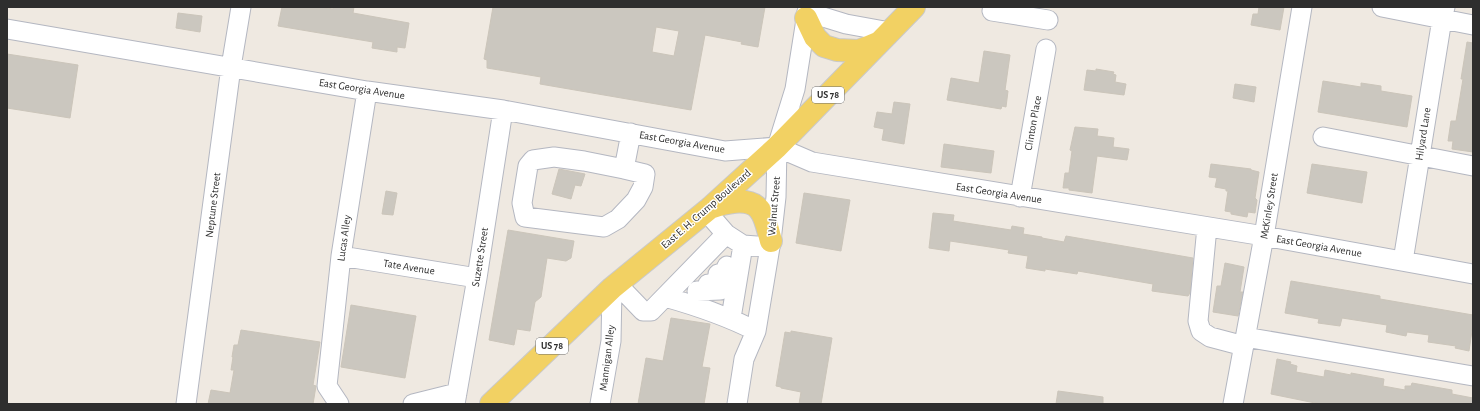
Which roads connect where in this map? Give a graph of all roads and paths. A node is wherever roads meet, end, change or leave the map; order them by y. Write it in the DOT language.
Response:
graph roads {
  1 [pos="242,7"];
  2 [pos="914,7"];
  3 [pos="995,7"];
  4 [pos="1302,7"];
  5 [pos="1382,7"];
  6 [pos="807,12"];
  7 [pos="1444,13"];
  8 [pos="1048,20"];
  9 [pos="1473,25"];
  10 [pos="7,29"];
  11 [pos="884,37"];
  12 [pos="1046,49"];
  13 [pos="231,67"];
  14 [pos="367,91"];
  15 [pos="503,110"];
  16 [pos="631,133"];
  17 [pos="1323,138"];
  18 [pos="776,148"];
  19 [pos="1420,156"];
  20 [pos="1473,166"];
  21 [pos="624,169"];
  22 [pos="1020,197"];
  23 [pos="708,209"];
  24 [pos="1207,227"];
  25 [pos="726,234"];
  26 [pos="1264,236"];
  27 [pos="770,244"];
  28 [pos="743,245"];
  29 [pos="341,256"];
  30 [pos="1403,261"];
  31 [pos="707,273"];
  32 [pos="1473,274"];
  33 [pos="477,278"];
  34 [pos="615,286"];
  35 [pos="665,296"];
  36 [pos="731,318"];
  37 [pos="756,331"];
  38 [pos="1244,342"];
  39 [pos="1473,376"];
  40 [pos="456,398"];
  41 [pos="186,404"];
  42 [pos="339,404"];
  43 [pos="413,404"];
  44 [pos="491,404"];
  45 [pos="600,404"];
  46 [pos="737,404"];
  47 [pos="1233,404"];
  1 -- 13 [label="street, Neptune Street"];
  2 -- 11 [label="main road, East E. H. Crump Boulevard / US 78"];
  3 -- 8 [label="street"];
  4 -- 26 [label="street, McKinley Street"];
  5 -- 7 [label="street"];
  6 -- 11 [label="main road"];
  6 -- 18 [label="street, Walnut Street"];
  7 -- 9 [label="street"];
  7 -- 19 [label="street, Hilyard Lane"];
  10 -- 13 [label="street, East Georgia Avenue"];
  11 -- 18 [label="main road, East E. H. Crump Boulevard / US 78"];
  12 -- 22 [label="street, Clinton Place"];
  13 -- 14 [label="street, East Georgia Avenue"];
  13 -- 41 [label="street, Neptune Street"];
  14 -- 15 [label="street, East Georgia Avenue"];
  14 -- 29 [label="street, Lucas Alley"];
  15 -- 16 [label="street, East Georgia Avenue"];
  15 -- 33 [label="street, Suzette Street"];
  16 -- 18 [label="street, East Georgia Avenue"];
  16 -- 21 [label="street"];
  17 -- 19 [label="street"];
  18 -- 22 [label="street, East Georgia Avenue"];
  18 -- 23 [label="main road, East E. H. Crump Boulevard / US 78"];
  18 -- 27 [label="street, Walnut Street"];
  19 -- 20 [label="street"];
  19 -- 30 [label="street, Hilyard Lane"];
  21 -- 21 [label="street"];
  22 -- 24 [label="street, East Georgia Avenue"];
  23 -- 25 [label="street"];
  23 -- 27 [label="main road"];
  23 -- 34 [label="main road, East E. H. Crump Boulevard / US 78"];
  24 -- 26 [label="street, East Georgia Avenue"];
  24 -- 38 [label="street"];
  25 -- 28 [label="street"];
  25 -- 31 [label="street"];
  26 -- 30 [label="street, East Georgia Avenue"];
  26 -- 38 [label="street, McKinley Street"];
  27 -- 28 [label="street"];
  27 -- 37 [label="street, Walnut Street"];
  28 -- 31 [label="street"];
  29 -- 33 [label="street, Tate Avenue"];
  29 -- 42 [label="street, Lucas Alley"];
  30 -- 32 [label="street, East Georgia Avenue"];
  31 -- 35 [label="street"];
  31 -- 36 [label="street"];
  33 -- 40 [label="street, Suzette Street"];
  34 -- 35 [label="street"];
  34 -- 44 [label="main road, East E. H. Crump Boulevard / US 78"];
  34 -- 45 [label="street, Mannigan Alley"];
  35 -- 36 [label="street"];
  36 -- 37 [label="street"];
  37 -- 46 [label="street, Walnut Street"];
  38 -- 39 [label="street"];
  38 -- 47 [label="street, McKinley Street"];
  40 -- 43 [label="street"];
}
